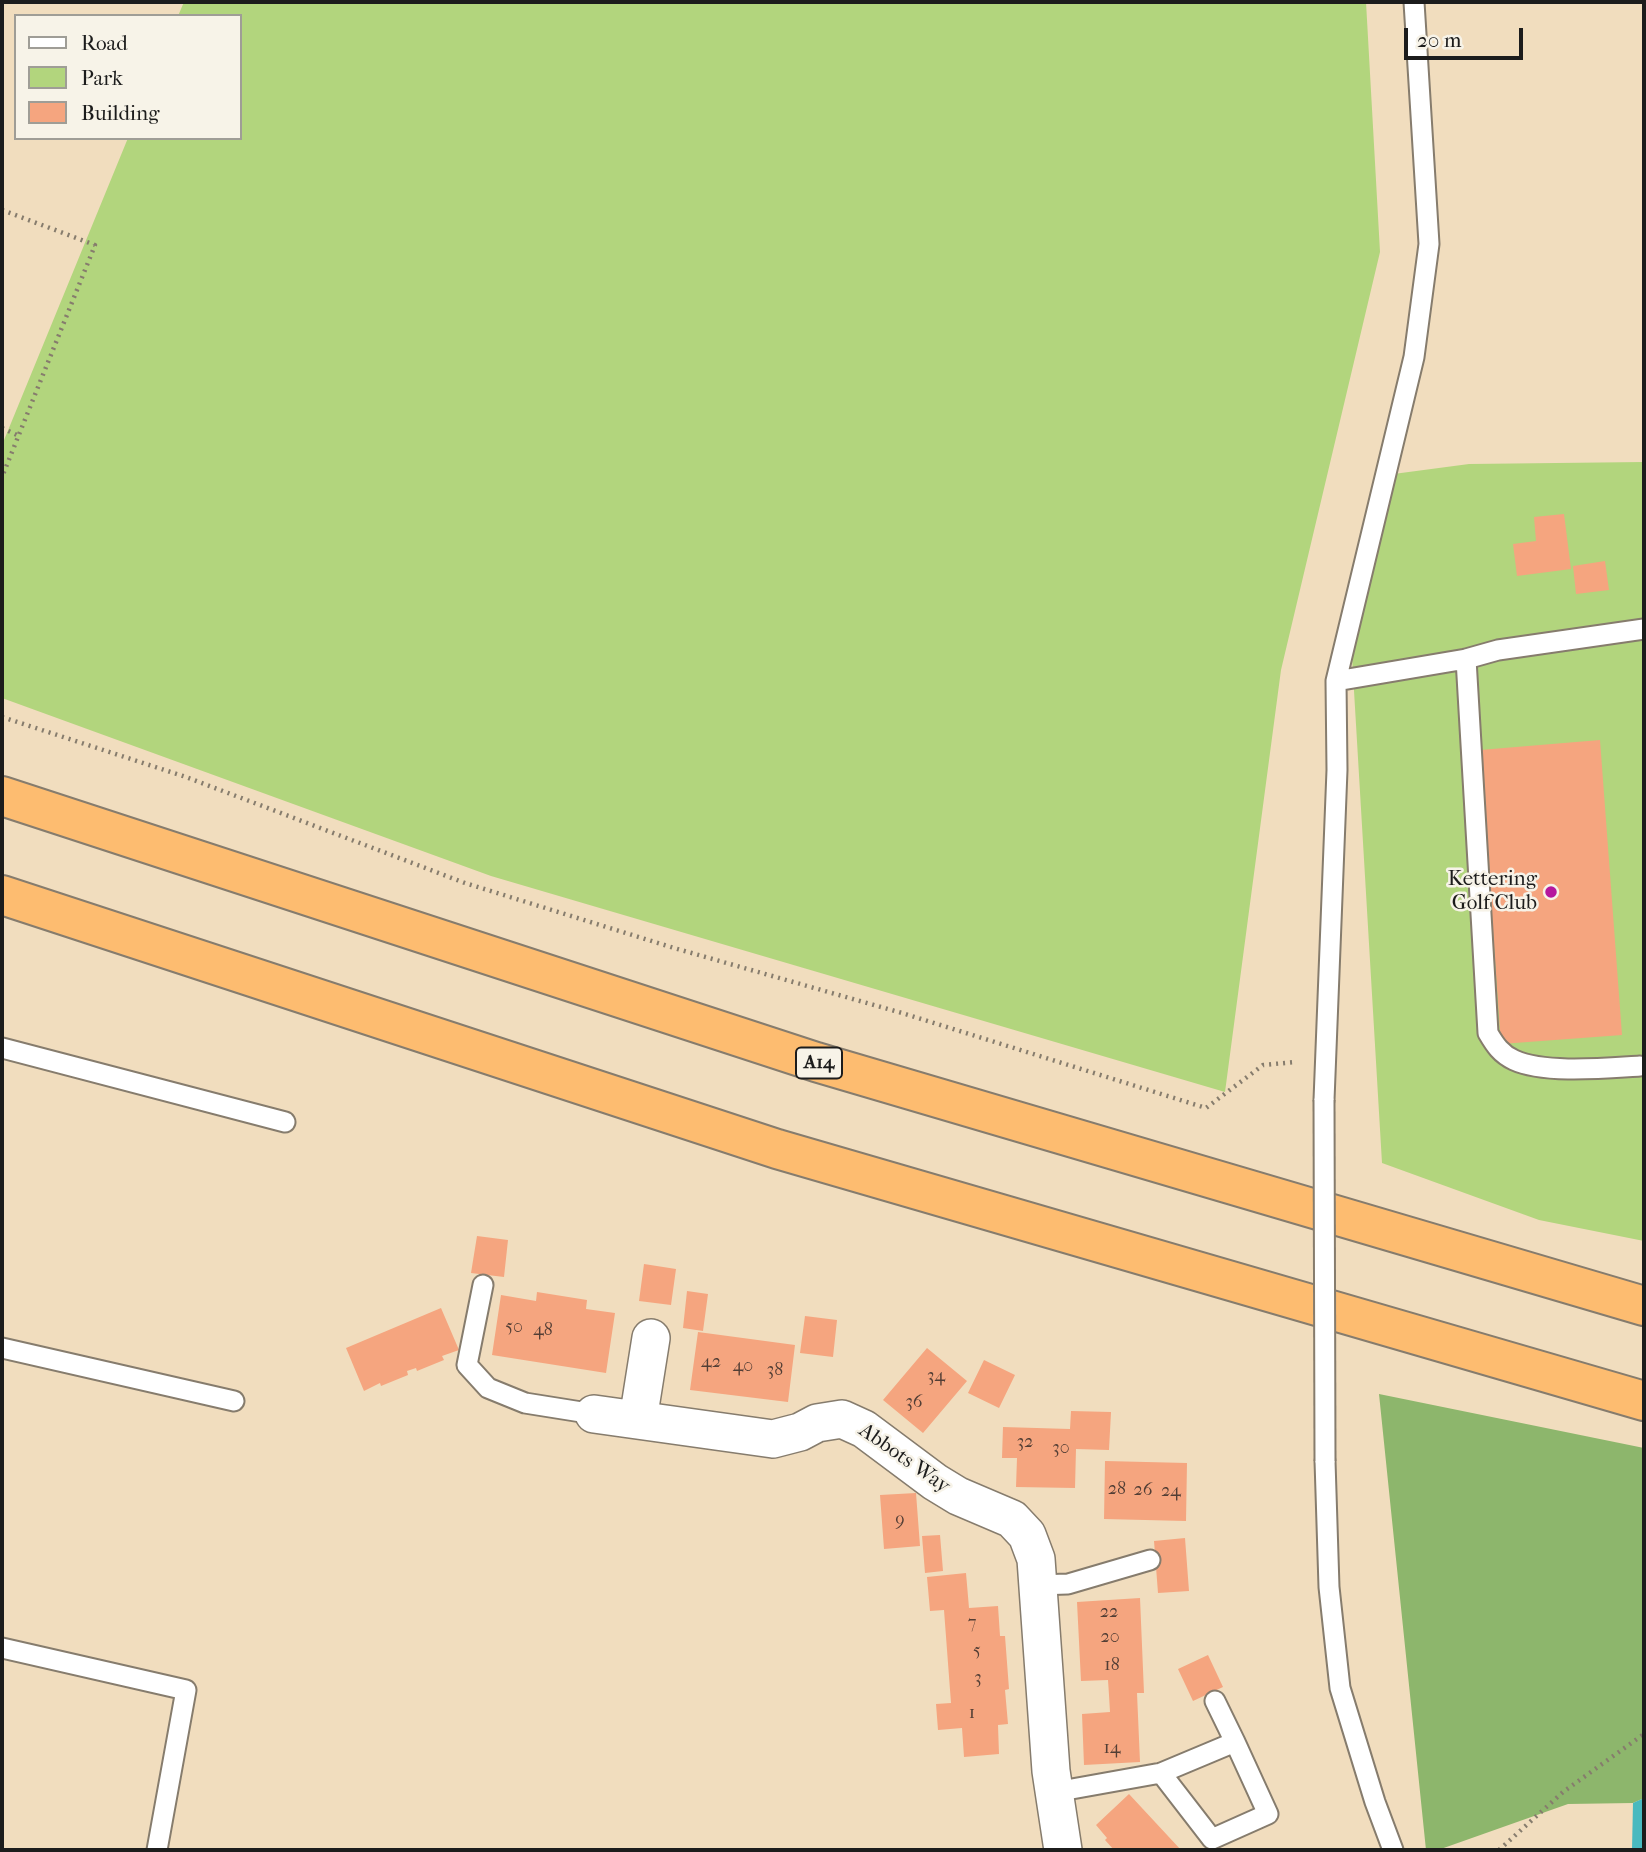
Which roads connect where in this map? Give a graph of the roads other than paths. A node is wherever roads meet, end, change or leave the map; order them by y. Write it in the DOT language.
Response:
graph roads {
  1 [pos="1414,2"];
  2 [pos="1644,629"];
  3 [pos="1466,659"];
  4 [pos="1336,681"];
  5 [pos="2,796"];
  6 [pos="2,895"];
  7 [pos="2,1048"];
  8 [pos="1640,1066"];
  9 [pos="285,1122"];
  10 [pos="483,1285"];
  11 [pos="1644,1306"];
  12 [pos="651,1338"];
  13 [pos="2,1348"];
  14 [pos="234,1401"];
  15 [pos="1644,1401"];
  16 [pos="594,1414"];
  17 [pos="638,1420"];
  18 [pos="1150,1560"];
  19 [pos="1037,1585"];
  20 [pos="2,1648"];
  21 [pos="1215,1701"];
  22 [pos="1234,1742"];
  23 [pos="1161,1773"];
  24 [pos="1055,1792"];
  25 [pos="157,1850"];
  26 [pos="1063,1850"];
  27 [pos="1393,1850"];
  1 -- 4 [label="lane"];
  2 -- 3 [label="lane"];
  3 -- 4 [label="lane"];
  3 -- 8 [label="lane"];
  4 -- 27 [label="lane, bridge"];
  5 -- 11 [label="highway, A14"];
  6 -- 15 [label="highway"];
  7 -- 9 [label="lane"];
  10 -- 16 [label="lane, Abbots Way"];
  12 -- 17 [label="street"];
  13 -- 14 [label="lane"];
  16 -- 17 [label="street, Abbots Way"];
  17 -- 19 [label="street, Abbots Way"];
  18 -- 19 [label="lane"];
  19 -- 24 [label="street, Abbots Way"];
  20 -- 25 [label="lane"];
  21 -- 22 [label="lane"];
  22 -- 23 [label="lane"];
  22 -- 23 [label="lane"];
  23 -- 24 [label="lane"];
  24 -- 26 [label="street, Abbots Way"];
}
